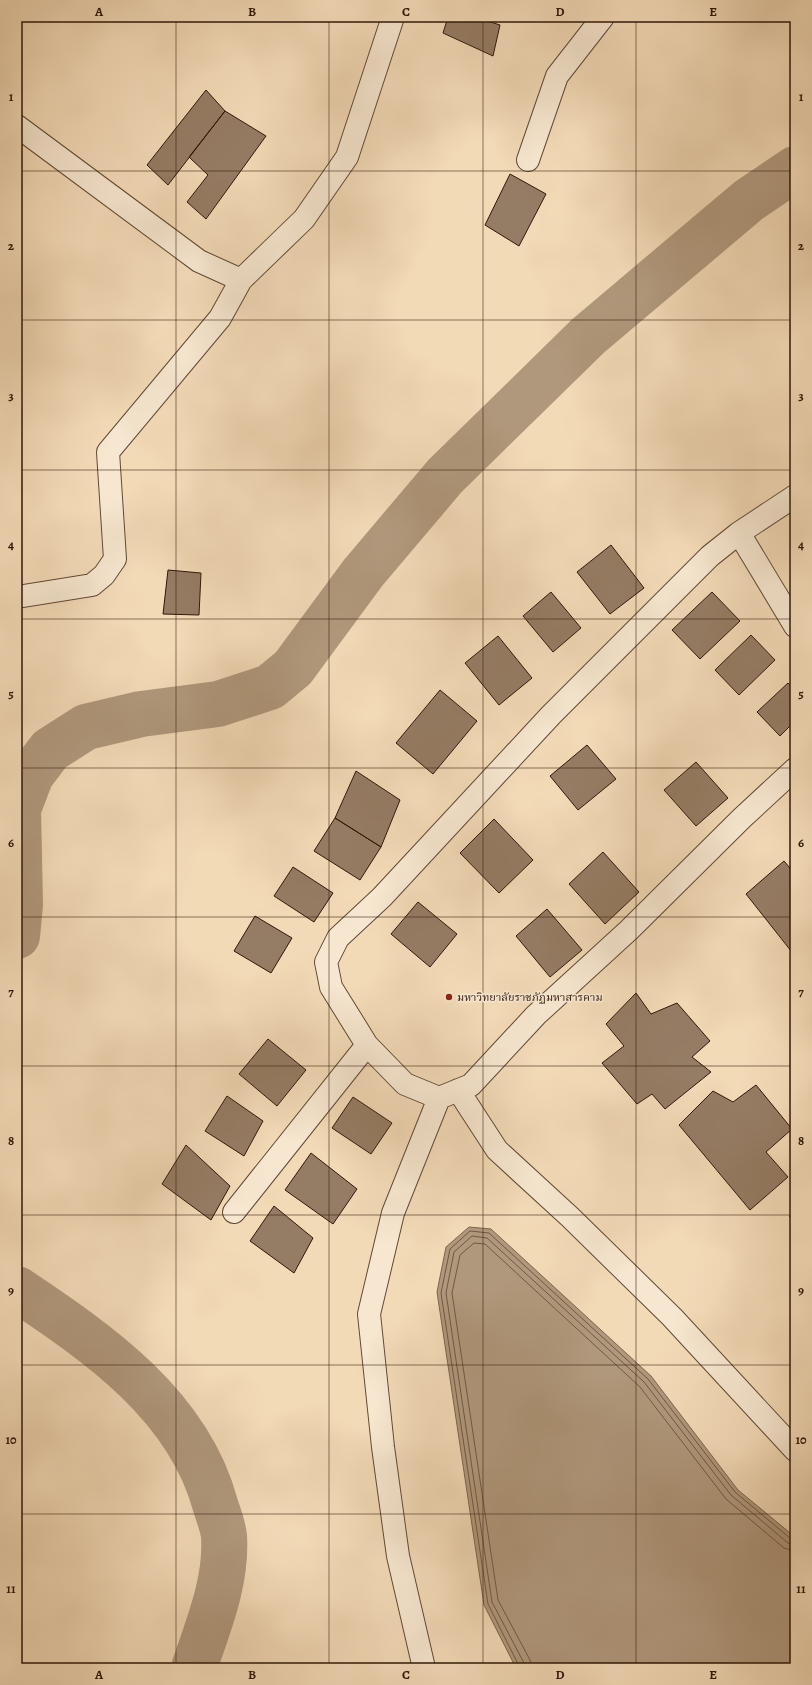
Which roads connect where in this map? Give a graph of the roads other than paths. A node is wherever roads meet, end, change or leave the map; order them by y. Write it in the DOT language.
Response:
graph roads {
  1 [pos="393,17"];
  2 [pos="603,17"];
  3 [pos="17,126"];
  4 [pos="528,160"];
  5 [pos="241,280"];
  6 [pos="795,496"];
  7 [pos="739,533"];
  8 [pos="17,597"];
  9 [pos="795,626"];
  10 [pos="795,769"];
  11 [pos="367,1045"];
  12 [pos="448,1094"];
  13 [pos="234,1212"];
  14 [pos="795,1450"];
  15 [pos="424,1668"];
  1 -- 5 [label="street"];
  2 -- 4 [label="street"];
  3 -- 5 [label="street"];
  5 -- 8 [label="street"];
  6 -- 7 [label="street"];
  7 -- 9 [label="street"];
  7 -- 11 [label="street"];
  10 -- 12 [label="street"];
  11 -- 12 [label="street"];
  11 -- 13 [label="street"];
  12 -- 14 [label="street"];
  12 -- 15 [label="street"];
}
